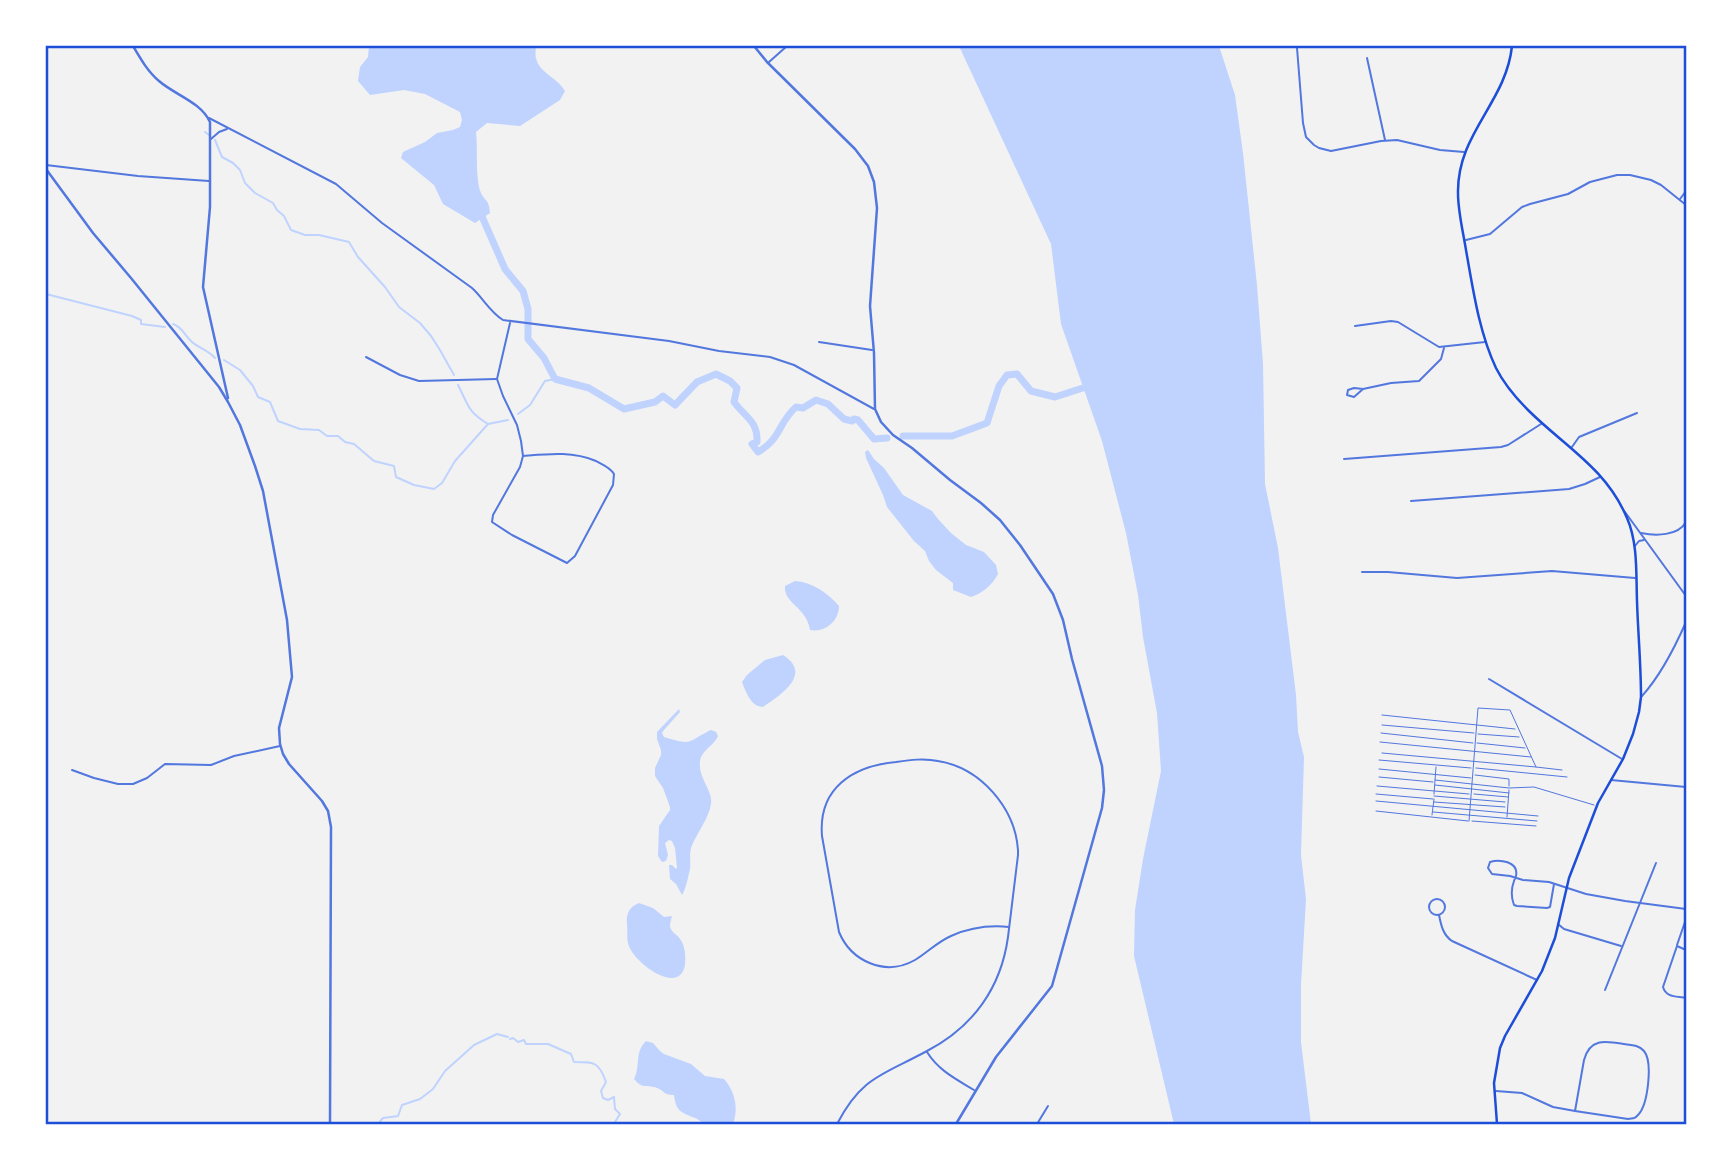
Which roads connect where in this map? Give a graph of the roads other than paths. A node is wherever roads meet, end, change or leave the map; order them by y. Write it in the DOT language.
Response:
graph roads {
  1 [pos="133,46"];
  2 [pos="754,46"];
  3 [pos="787,46"];
  4 [pos="1511,46"];
  5 [pos="1297,48"];
  6 [pos="1367,58"];
  7 [pos="768,63"];
  8 [pos="208,117"];
  9 [pos="228,128"];
  10 [pos="211,140"];
  11 [pos="1385,141"];
  12 [pos="1465,152"];
  13 [pos="46,167"];
  14 [pos="209,181"];
  15 [pos="1686,191"];
  16 [pos="1679,200"];
  17 [pos="1686,205"];
  18 [pos="1465,241"];
  19 [pos="510,322"];
  20 [pos="1355,326"];
  21 [pos="1486,341"];
  22 [pos="819,342"];
  23 [pos="1444,348"];
  24 [pos="873,350"];
  25 [pos="366,357"];
  26 [pos="497,379"];
  27 [pos="1363,389"];
  28 [pos="229,402"];
  29 [pos="875,409"];
  30 [pos="1637,413"];
  31 [pos="1542,424"];
  32 [pos="1571,448"];
  33 [pos="523,456"];
  34 [pos="1344,459"];
  35 [pos="1601,476"];
  36 [pos="1411,501"];
  37 [pos="1625,511"];
  38 [pos="1686,522"];
  39 [pos="1640,533"];
  40 [pos="1646,540"];
  41 [pos="1634,547"];
  42 [pos="1362,572"];
  43 [pos="1636,578"];
  44 [pos="1686,595"];
  45 [pos="1686,622"];
  46 [pos="1489,679"];
  47 [pos="1641,696"];
  48 [pos="1382,716"];
  49 [pos="1382,725"];
  50 [pos="1477,725"];
  51 [pos="1518,730"];
  52 [pos="1381,733"];
  53 [pos="1476,733"];
  54 [pos="1522,738"];
  55 [pos="1380,742"];
  56 [pos="1475,743"];
  57 [pos="280,746"];
  58 [pos="1527,748"];
  59 [pos="1475,752"];
  60 [pos="1382,753"];
  61 [pos="1437,757"];
  62 [pos="1531,757"];
  63 [pos="1623,759"];
  64 [pos="1379,760"];
  65 [pos="1474,761"];
  66 [pos="1436,765"];
  67 [pos="1536,766"];
  68 [pos="1474,768"];
  69 [pos="72,769"];
  70 [pos="1379,769"];
  71 [pos="1562,770"];
  72 [pos="1435,774"];
  73 [pos="1473,774"];
  74 [pos="1379,778"];
  75 [pos="1472,778"];
  76 [pos="1567,778"];
  77 [pos="1610,780"];
  78 [pos="1435,782"];
  79 [pos="1472,784"];
  80 [pos="1377,786"];
  81 [pos="1686,787"];
  82 [pos="1509,788"];
  83 [pos="1472,789"];
  84 [pos="1434,790"];
  85 [pos="1508,793"];
  86 [pos="1376,794"];
  87 [pos="1472,794"];
  88 [pos="1508,797"];
  89 [pos="1434,799"];
  90 [pos="1471,799"];
  91 [pos="1376,801"];
  92 [pos="1507,802"];
  93 [pos="1470,804"];
  94 [pos="1433,806"];
  95 [pos="1597,806"];
  96 [pos="1507,807"];
  97 [pos="1470,809"];
  98 [pos="1376,811"];
  99 [pos="1433,812"];
  100 [pos="1508,813"];
  101 [pos="1469,815"];
  102 [pos="1538,816"];
  103 [pos="1432,817"];
  104 [pos="1507,818"];
  105 [pos="1469,821"];
  106 [pos="1538,821"];
  107 [pos="1506,824"];
  108 [pos="1536,826"];
  109 [pos="1656,863"];
  110 [pos="1516,878"];
  111 [pos="1554,884"];
  112 [pos="1566,888"];
  113 [pos="1640,903"];
  114 [pos="1686,909"];
  115 [pos="1439,915"];
  116 [pos="1686,919"];
  117 [pos="1558,924"];
  118 [pos="1009,927"];
  119 [pos="1622,946"];
  120 [pos="1677,946"];
  121 [pos="1686,950"];
  122 [pos="1538,980"];
  123 [pos="1605,990"];
  124 [pos="1686,998"];
  125 [pos="927,1052"];
  126 [pos="976,1091"];
  127 [pos="1494,1091"];
  128 [pos="1048,1106"];
  129 [pos="1575,1111"];
  130 [pos="330,1125"];
  131 [pos="837,1125"];
  132 [pos="956,1125"];
  133 [pos="1037,1125"];
  134 [pos="1497,1125"];
  1 -- 8 [label="street"];
  2 -- 7 [label="street"];
  3 -- 7 [label="street"];
  4 -- 12 [label="main road"];
  5 -- 11 [label="street"];
  6 -- 11 [label="street"];
  7 -- 24 [label="street"];
  8 -- 9 [label="street"];
  8 -- 10 [label="street"];
  9 -- 10 [label="street"];
  9 -- 19 [label="street"];
  10 -- 14 [label="street"];
  11 -- 12 [label="street"];
  12 -- 18 [label="main road"];
  13 -- 14 [label="street"];
  13 -- 28 [label="street"];
  14 -- 28 [label="street"];
  15 -- 16 [label="street"];
  16 -- 17 [label="street"];
  16 -- 18 [label="street"];
  18 -- 21 [label="main road"];
  19 -- 26 [label="street"];
  19 -- 29 [label="street"];
  20 -- 23 [label="street"];
  21 -- 23 [label="street"];
  21 -- 31 [label="main road"];
  22 -- 24 [label="street"];
  23 -- 27 [label="street"];
  24 -- 29 [label="street"];
  25 -- 26 [label="street"];
  26 -- 33 [label="street"];
  28 -- 57 [label="street"];
  29 -- 126 [label="street"];
  30 -- 32 [label="street"];
  31 -- 32 [label="main road"];
  31 -- 34 [label="street"];
  32 -- 35 [label="main road"];
  33 -- 33 [label="street"];
  35 -- 36 [label="street"];
  35 -- 37 [label="main road"];
  37 -- 39 [label="street"];
  37 -- 41 [label="main road"];
  38 -- 39 [label="street"];
  39 -- 40 [label="street"];
  40 -- 41 [label="street"];
  40 -- 44 [label="street"];
  41 -- 43 [label="main road"];
  42 -- 43 [label="street"];
  43 -- 47 [label="main road"];
  45 -- 47 [label="street"];
  46 -- 63 [label="street"];
  47 -- 63 [label="main road"];
  48 -- 50 [label="lane"];
  49 -- 53 [label="lane"];
  50 -- 51 [label="lane"];
  50 -- 51 [label="lane"];
  50 -- 53 [label="lane"];
  51 -- 54 [label="lane"];
  52 -- 56 [label="lane"];
  53 -- 54 [label="lane"];
  53 -- 56 [label="lane"];
  54 -- 58 [label="lane"];
  55 -- 59 [label="lane"];
  56 -- 58 [label="lane"];
  56 -- 59 [label="lane"];
  57 -- 69 [label="street"];
  57 -- 130 [label="street"];
  58 -- 62 [label="lane"];
  59 -- 62 [label="lane"];
  59 -- 65 [label="lane"];
  60 -- 61 [label="lane"];
  61 -- 65 [label="lane"];
  61 -- 66 [label="lane"];
  62 -- 67 [label="lane"];
  63 -- 77 [label="main road"];
  64 -- 66 [label="lane"];
  65 -- 67 [label="lane"];
  65 -- 68 [label="lane"];
  66 -- 68 [label="lane"];
  66 -- 72 [label="lane"];
  67 -- 71 [label="lane"];
  68 -- 73 [label="lane"];
  68 -- 76 [label="lane"];
  70 -- 72 [label="lane"];
  72 -- 75 [label="lane"];
  72 -- 78 [label="lane"];
  73 -- 75 [label="lane"];
  73 -- 82 [label="lane"];
  74 -- 78 [label="lane"];
  75 -- 79 [label="lane"];
  77 -- 81 [label="street"];
  77 -- 95 [label="main road"];
  78 -- 79 [label="lane"];
  78 -- 83 [label="lane"];
  78 -- 84 [label="lane"];
  79 -- 82 [label="lane"];
  79 -- 83 [label="lane"];
  80 -- 84 [label="lane"];
  82 -- 85 [label="lane"];
  82 -- 95 [label="lane"];
  83 -- 85 [label="lane"];
  83 -- 87 [label="lane"];
  84 -- 87 [label="lane"];
  84 -- 89 [label="lane"];
  85 -- 88 [label="lane"];
  86 -- 89 [label="lane"];
  87 -- 88 [label="lane"];
  87 -- 90 [label="lane"];
  88 -- 92 [label="lane"];
  89 -- 90 [label="lane"];
  89 -- 93 [label="lane"];
  89 -- 94 [label="lane"];
  90 -- 92 [label="lane"];
  90 -- 93 [label="lane"];
  91 -- 94 [label="lane"];
  92 -- 96 [label="lane"];
  93 -- 96 [label="lane"];
  93 -- 97 [label="lane"];
  94 -- 97 [label="lane"];
  94 -- 99 [label="lane"];
  95 -- 112 [label="main road"];
  96 -- 100 [label="lane"];
  97 -- 100 [label="lane"];
  97 -- 101 [label="lane"];
  98 -- 103 [label="lane"];
  99 -- 101 [label="lane"];
  99 -- 103 [label="lane"];
  100 -- 102 [label="lane"];
  100 -- 104 [label="lane"];
  101 -- 104 [label="lane"];
  101 -- 105 [label="lane"];
  103 -- 105 [label="lane"];
  104 -- 106 [label="lane"];
  104 -- 107 [label="lane"];
  105 -- 107 [label="lane"];
  107 -- 108 [label="lane"];
  109 -- 113 [label="street"];
  110 -- 110 [label="street"];
  110 -- 111 [label="street"];
  110 -- 111 [label="street"];
  111 -- 112 [label="street"];
  112 -- 113 [label="street"];
  112 -- 117 [label="main road"];
  113 -- 114 [label="street"];
  113 -- 119 [label="street"];
  115 -- 115 [label="street"];
  115 -- 122 [label="street"];
  116 -- 120 [label="street"];
  117 -- 119 [label="street"];
  117 -- 122 [label="main road"];
  118 -- 118 [label="street"];
  118 -- 125 [label="street"];
  119 -- 123 [label="street"];
  120 -- 121 [label="street"];
  120 -- 124 [label="street"];
  122 -- 127 [label="main road"];
  125 -- 126 [label="street"];
  125 -- 131 [label="street"];
  126 -- 132 [label="street"];
  127 -- 129 [label="street"];
  127 -- 134 [label="main road"];
  128 -- 133 [label="street"];
  129 -- 129 [label="street"];
}
